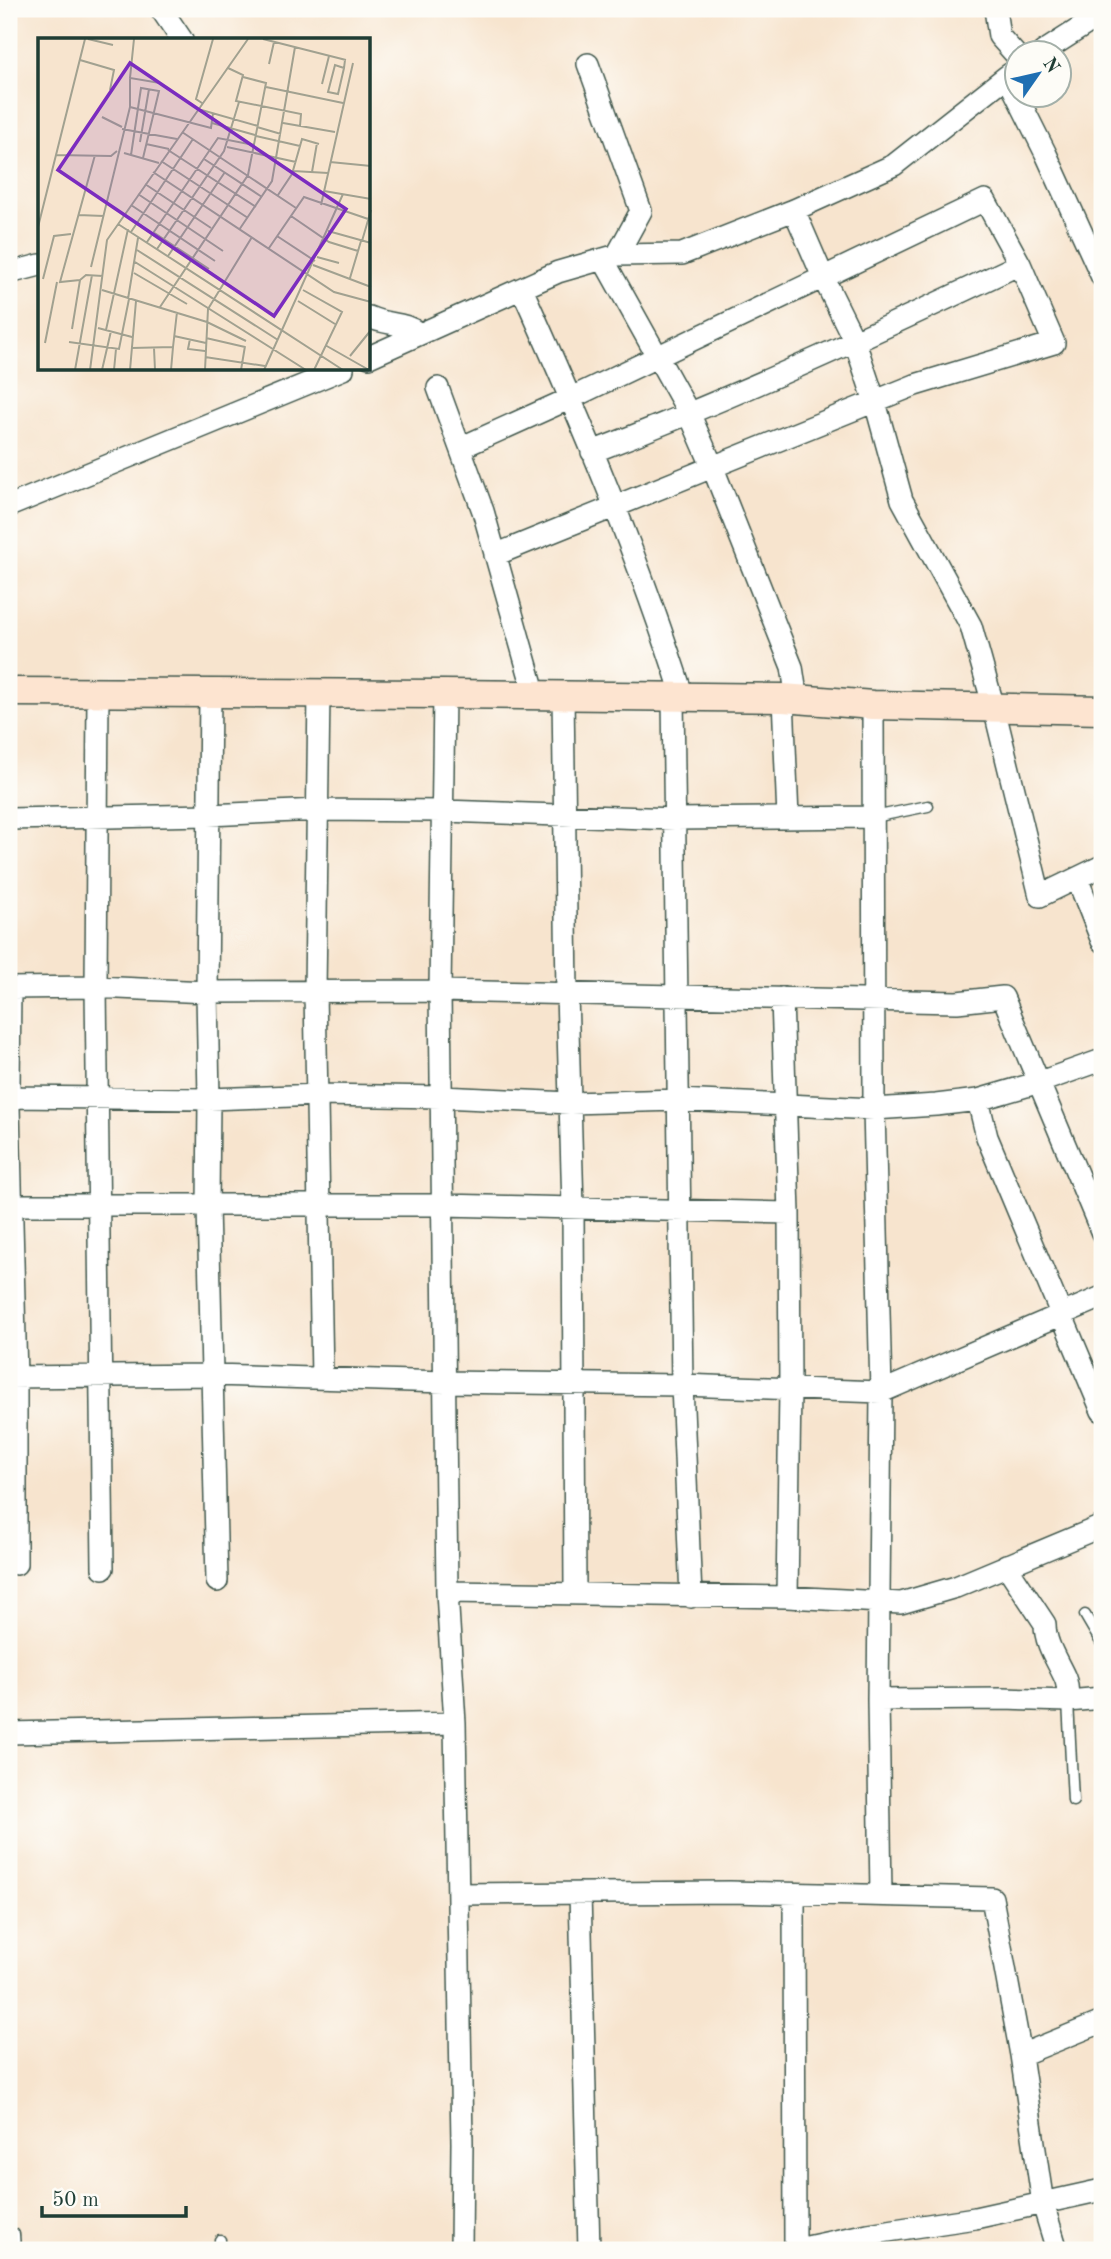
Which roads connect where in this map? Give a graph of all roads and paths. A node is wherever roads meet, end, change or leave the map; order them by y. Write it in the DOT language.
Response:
graph roads {
  1 [pos="161,9"];
  2 [pos="995,9"];
  3 [pos="1102,14"];
  4 [pos="180,38"];
  5 [pos="1065,38"];
  6 [pos="1002,39"];
  7 [pos="588,64"];
  8 [pos="1002,81"];
  9 [pos="1027,108"];
  10 [pos="794,210"];
  11 [pos="610,257"];
  12 [pos="1020,264"];
  13 [pos="38,266"];
  14 [pos="9,273"];
  15 [pos="1102,277"];
  16 [pos="823,278"];
  17 [pos="522,289"];
  18 [pos="371,318"];
  19 [pos="420,334"];
  20 [pos="855,342"];
  21 [pos="371,356"];
  22 [pos="656,357"];
  23 [pos="337,371"];
  24 [pos="438,388"];
  25 [pos="571,398"];
  26 [pos="875,402"];
  27 [pos="690,415"];
  28 [pos="460,448"];
  29 [pos="592,452"];
  30 [pos="713,468"];
  31 [pos="9,506"];
  32 [pos="614,508"];
  33 [pos="495,555"];
  34 [pos="9,692"];
  35 [pos="98,692"];
  36 [pos="210,693"];
  37 [pos="319,693"];
  38 [pos="444,694"];
  39 [pos="549,695"];
  40 [pos="678,697"];
  41 [pos="790,699"];
  42 [pos="873,705"];
  43 [pos="994,708"];
  44 [pos="1102,710"];
  45 [pos="928,806"];
  46 [pos="318,810"];
  47 [pos="443,811"];
  48 [pos="208,815"];
  49 [pos="97,816"];
  50 [pos="564,816"];
  51 [pos="874,817"];
  52 [pos="788,818"];
  53 [pos="9,819"];
  54 [pos="675,820"];
  55 [pos="1102,866"];
  56 [pos="1077,878"];
  57 [pos="1102,941"];
  58 [pos="10,988"];
  59 [pos="96,988"];
  60 [pos="440,990"];
  61 [pos="315,991"];
  62 [pos="207,992"];
  63 [pos="567,993"];
  64 [pos="677,995"];
  65 [pos="782,998"];
  66 [pos="873,1001"];
  67 [pos="1102,1060"];
  68 [pos="1040,1082"];
  69 [pos="9,1088"];
  70 [pos="318,1095"];
  71 [pos="9,1097"];
  72 [pos="441,1097"];
  73 [pos="99,1098"];
  74 [pos="209,1099"];
  75 [pos="678,1100"];
  76 [pos="978,1100"];
  77 [pos="570,1104"];
  78 [pos="784,1105"];
  79 [pos="9,1107"];
  80 [pos="874,1109"];
  81 [pos="100,1204"];
  82 [pos="10,1205"];
  83 [pos="320,1205"];
  84 [pos="443,1205"];
  85 [pos="208,1206"];
  86 [pos="573,1208"];
  87 [pos="680,1212"];
  88 [pos="789,1213"];
  89 [pos="1102,1233"];
  90 [pos="1102,1297"];
  91 [pos="1061,1313"];
  92 [pos="213,1375"];
  93 [pos="102,1376"];
  94 [pos="12,1377"];
  95 [pos="322,1378"];
  96 [pos="445,1382"];
  97 [pos="575,1384"];
  98 [pos="682,1385"];
  99 [pos="790,1389"];
  100 [pos="881,1392"];
  101 [pos="1102,1411"];
  102 [pos="1102,1526"];
  103 [pos="16,1564"];
  104 [pos="1006,1566"];
  105 [pos="103,1568"];
  106 [pos="216,1581"];
  107 [pos="447,1592"];
  108 [pos="575,1594"];
  109 [pos="691,1597"];
  110 [pos="787,1597"];
  111 [pos="879,1602"];
  112 [pos="1085,1615"];
  113 [pos="1102,1644"];
  114 [pos="1102,1698"];
  115 [pos="878,1700"];
  116 [pos="1068,1701"];
  117 [pos="455,1723"];
  118 [pos="9,1733"];
  119 [pos="1073,1801"];
  120 [pos="580,1893"];
  121 [pos="458,1894"];
  122 [pos="794,1894"];
  123 [pos="880,1895"];
  124 [pos="1102,2022"];
  125 [pos="1021,2055"];
  126 [pos="1102,2190"];
  127 [pos="1043,2204"];
  128 [pos="14,2234"];
  129 [pos="871,2242"];
  130 [pos="15,2250"];
  131 [pos="461,2250"];
  132 [pos="589,2250"];
  133 [pos="794,2250"];
  134 [pos="1057,2250"];
  1 -- 4 [label="street"];
  2 -- 6 [label="street"];
  3 -- 5 [label="street"];
  7 -- 11 [label="street"];
  8 -- 10 [label="street"];
  9 -- 15 [label="street"];
  10 -- 11 [label="street"];
  10 -- 16 [label="street"];
  11 -- 17 [label="street"];
  11 -- 22 [label="street"];
  12 -- 16 [label="street"];
  12 -- 20 [label="street"];
  12 -- 26 [label="street"];
  13 -- 14 [label="street"];
  16 -- 20 [label="street"];
  16 -- 22 [label="street"];
  17 -- 19 [label="street"];
  17 -- 25 [label="street"];
  18 -- 19 [label="street"];
  19 -- 21 [label="street"];
  20 -- 26 [label="street"];
  20 -- 27 [label="street"];
  22 -- 25 [label="street"];
  22 -- 27 [label="street"];
  23 -- 31 [label="street"];
  24 -- 28 [label="street"];
  25 -- 28 [label="street"];
  25 -- 29 [label="street"];
  26 -- 30 [label="street"];
  26 -- 43 [label="street"];
  27 -- 29 [label="street"];
  27 -- 30 [label="street"];
  28 -- 33 [label="street"];
  29 -- 32 [label="street"];
  30 -- 32 [label="street"];
  30 -- 41 [label="street"];
  32 -- 33 [label="street"];
  32 -- 40 [label="street"];
  33 -- 39 [label="street"];
  34 -- 35 [label="street"];
  35 -- 36 [label="street"];
  35 -- 49 [label="street"];
  36 -- 37 [label="street"];
  36 -- 48 [label="street"];
  37 -- 38 [label="street"];
  37 -- 46 [label="street"];
  38 -- 39 [label="street"];
  38 -- 47 [label="street"];
  39 -- 40 [label="street"];
  39 -- 50 [label="street"];
  40 -- 41 [label="street"];
  40 -- 54 [label="street"];
  41 -- 42 [label="street"];
  41 -- 52 [label="street"];
  42 -- 43 [label="street"];
  42 -- 51 [label="street"];
  43 -- 44 [label="street"];
  43 -- 56 [label="street"];
  45 -- 51 [label="lane"];
  46 -- 47 [label="street"];
  46 -- 48 [label="street"];
  46 -- 61 [label="street"];
  47 -- 50 [label="street"];
  47 -- 60 [label="street"];
  48 -- 49 [label="street"];
  48 -- 62 [label="street"];
  49 -- 53 [label="street"];
  49 -- 59 [label="street"];
  50 -- 54 [label="street"];
  50 -- 63 [label="street"];
  51 -- 52 [label="street"];
  51 -- 66 [label="street"];
  52 -- 54 [label="street"];
  54 -- 64 [label="street"];
  55 -- 56 [label="street"];
  56 -- 57 [label="street"];
  58 -- 59 [label="street"];
  58 -- 69 [label="street"];
  59 -- 62 [label="street"];
  59 -- 73 [label="street"];
  60 -- 61 [label="street"];
  60 -- 63 [label="street"];
  60 -- 72 [label="street"];
  61 -- 62 [label="street"];
  61 -- 70 [label="street"];
  62 -- 74 [label="street"];
  63 -- 64 [label="street"];
  63 -- 77 [label="street"];
  64 -- 65 [label="street"];
  64 -- 75 [label="street"];
  65 -- 66 [label="street"];
  65 -- 78 [label="street"];
  66 -- 68 [label="street"];
  66 -- 80 [label="street"];
  67 -- 68 [label="street"];
  68 -- 76 [label="street"];
  68 -- 89 [label="street"];
  70 -- 72 [label="street"];
  70 -- 74 [label="street"];
  70 -- 83 [label="street"];
  71 -- 73 [label="street"];
  72 -- 77 [label="street"];
  72 -- 84 [label="street"];
  73 -- 74 [label="street"];
  73 -- 81 [label="street"];
  74 -- 85 [label="street"];
  75 -- 77 [label="street"];
  75 -- 78 [label="street"];
  75 -- 87 [label="street"];
  76 -- 80 [label="street"];
  76 -- 91 [label="street"];
  77 -- 86 [label="street"];
  78 -- 80 [label="street"];
  78 -- 88 [label="street"];
  79 -- 82 [label="street"];
  80 -- 100 [label="street"];
  81 -- 82 [label="street"];
  81 -- 85 [label="street"];
  81 -- 93 [label="street"];
  82 -- 94 [label="street"];
  83 -- 84 [label="street"];
  83 -- 85 [label="street"];
  83 -- 95 [label="street"];
  84 -- 86 [label="street"];
  84 -- 96 [label="street"];
  85 -- 92 [label="street"];
  86 -- 87 [label="street"];
  86 -- 97 [label="street"];
  87 -- 88 [label="street"];
  87 -- 98 [label="street"];
  88 -- 99 [label="street"];
  90 -- 91 [label="street"];
  91 -- 100 [label="street"];
  91 -- 101 [label="street"];
  92 -- 93 [label="street"];
  92 -- 95 [label="street"];
  92 -- 106 [label="street"];
  93 -- 94 [label="street"];
  93 -- 105 [label="street"];
  94 -- 103 [label="street"];
  95 -- 96 [label="street"];
  96 -- 97 [label="street"];
  96 -- 107 [label="street"];
  97 -- 98 [label="street"];
  97 -- 108 [label="street"];
  98 -- 99 [label="street"];
  98 -- 109 [label="street"];
  99 -- 100 [label="street"];
  99 -- 110 [label="street"];
  100 -- 111 [label="street"];
  102 -- 104 [label="street"];
  104 -- 111 [label="street"];
  104 -- 116 [label="street"];
  107 -- 108 [label="street"];
  107 -- 117 [label="street"];
  108 -- 109 [label="street"];
  109 -- 110 [label="street"];
  110 -- 111 [label="street"];
  111 -- 115 [label="street"];
  112 -- 113 [label="lane"];
  114 -- 116 [label="street"];
  115 -- 116 [label="street"];
  115 -- 123 [label="street"];
  116 -- 119 [label="lane"];
  117 -- 118 [label="street"];
  117 -- 121 [label="street"];
  120 -- 121 [label="street"];
  120 -- 122 [label="street"];
  120 -- 132 [label="street"];
  121 -- 131 [label="street"];
  122 -- 123 [label="street"];
  122 -- 133 [label="street"];
  123 -- 125 [label="street"];
  124 -- 125 [label="street"];
  125 -- 127 [label="street"];
  126 -- 127 [label="street"];
  127 -- 129 [label="street"];
  127 -- 134 [label="street"];
  128 -- 130 [label="lane"];
  129 -- 133 [label="street"];
}
